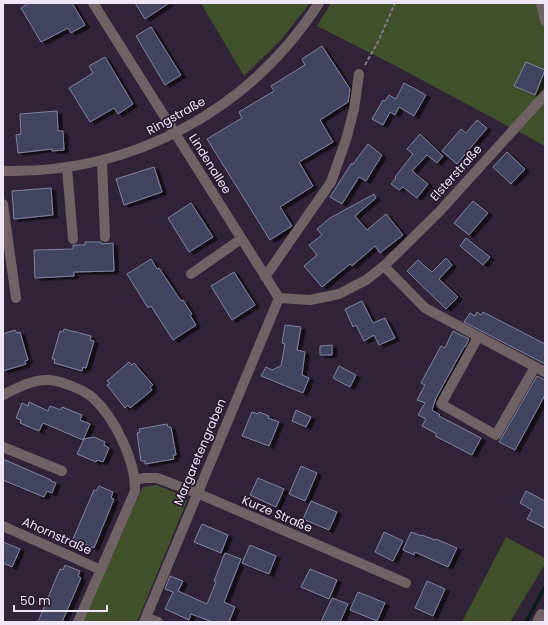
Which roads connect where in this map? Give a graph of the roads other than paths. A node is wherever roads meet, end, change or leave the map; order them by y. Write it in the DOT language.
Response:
graph roads {
  1 [pos="93,3"];
  2 [pos="319,3"];
  3 [pos="541,3"];
  4 [pos="545,21"];
  5 [pos="359,74"];
  6 [pos="545,95"];
  7 [pos="175,134"];
  8 [pos="102,161"];
  9 [pos="67,168"];
  10 [pos="3,171"];
  11 [pos="3,204"];
  12 [pos="106,237"];
  13 [pos="73,239"];
  14 [pos="241,239"];
  15 [pos="384,266"];
  16 [pos="191,274"];
  17 [pos="265,277"];
  18 [pos="16,298"];
  19 [pos="279,298"];
  20 [pos="478,337"];
  21 [pos="535,367"];
  22 [pos="545,372"];
  23 [pos="3,395"];
  24 [pos="3,447"];
  25 [pos="62,471"];
  26 [pos="135,480"];
  27 [pos="197,493"];
  28 [pos="3,526"];
  29 [pos="101,570"];
  30 [pos="406,583"];
  31 [pos="545,616"];
  32 [pos="145,620"];
  33 [pos="78,622"];
  34 [pos="158,622"];
  35 [pos="537,622"];
  1 -- 7 [label="street, Lindenallee"];
  2 -- 7 [label="street, Ringstraße"];
  3 -- 4 [label="street"];
  5 -- 17 [label="street"];
  6 -- 15 [label="street, Elsterstraße"];
  7 -- 8 [label="street, Ringstraße"];
  7 -- 14 [label="street, Lindenallee"];
  8 -- 9 [label="street, Ringstraße"];
  8 -- 12 [label="street"];
  9 -- 10 [label="street, Ringstraße"];
  9 -- 13 [label="street"];
  11 -- 18 [label="street"];
  14 -- 16 [label="street"];
  14 -- 17 [label="street, Lindenallee"];
  15 -- 19 [label="street, Elsterstraße"];
  15 -- 20 [label="street"];
  17 -- 19 [label="street, Lindenallee"];
  19 -- 27 [label="street, Margaretengraben"];
  20 -- 21 [label="street"];
  20 -- 21 [label="street"];
  21 -- 22 [label="street"];
  23 -- 26 [label="street"];
  24 -- 25 [label="street"];
  26 -- 27 [label="street, Kurze Straße"];
  26 -- 29 [label="street"];
  27 -- 30 [label="street, Kurze Straße"];
  27 -- 32 [label="street, Margaretengraben"];
  28 -- 29 [label="street, Ahornstraße"];
  29 -- 33 [label="street"];
  31 -- 35 [label="street"];
  32 -- 34 [label="street, Margaretengraben"];
}
